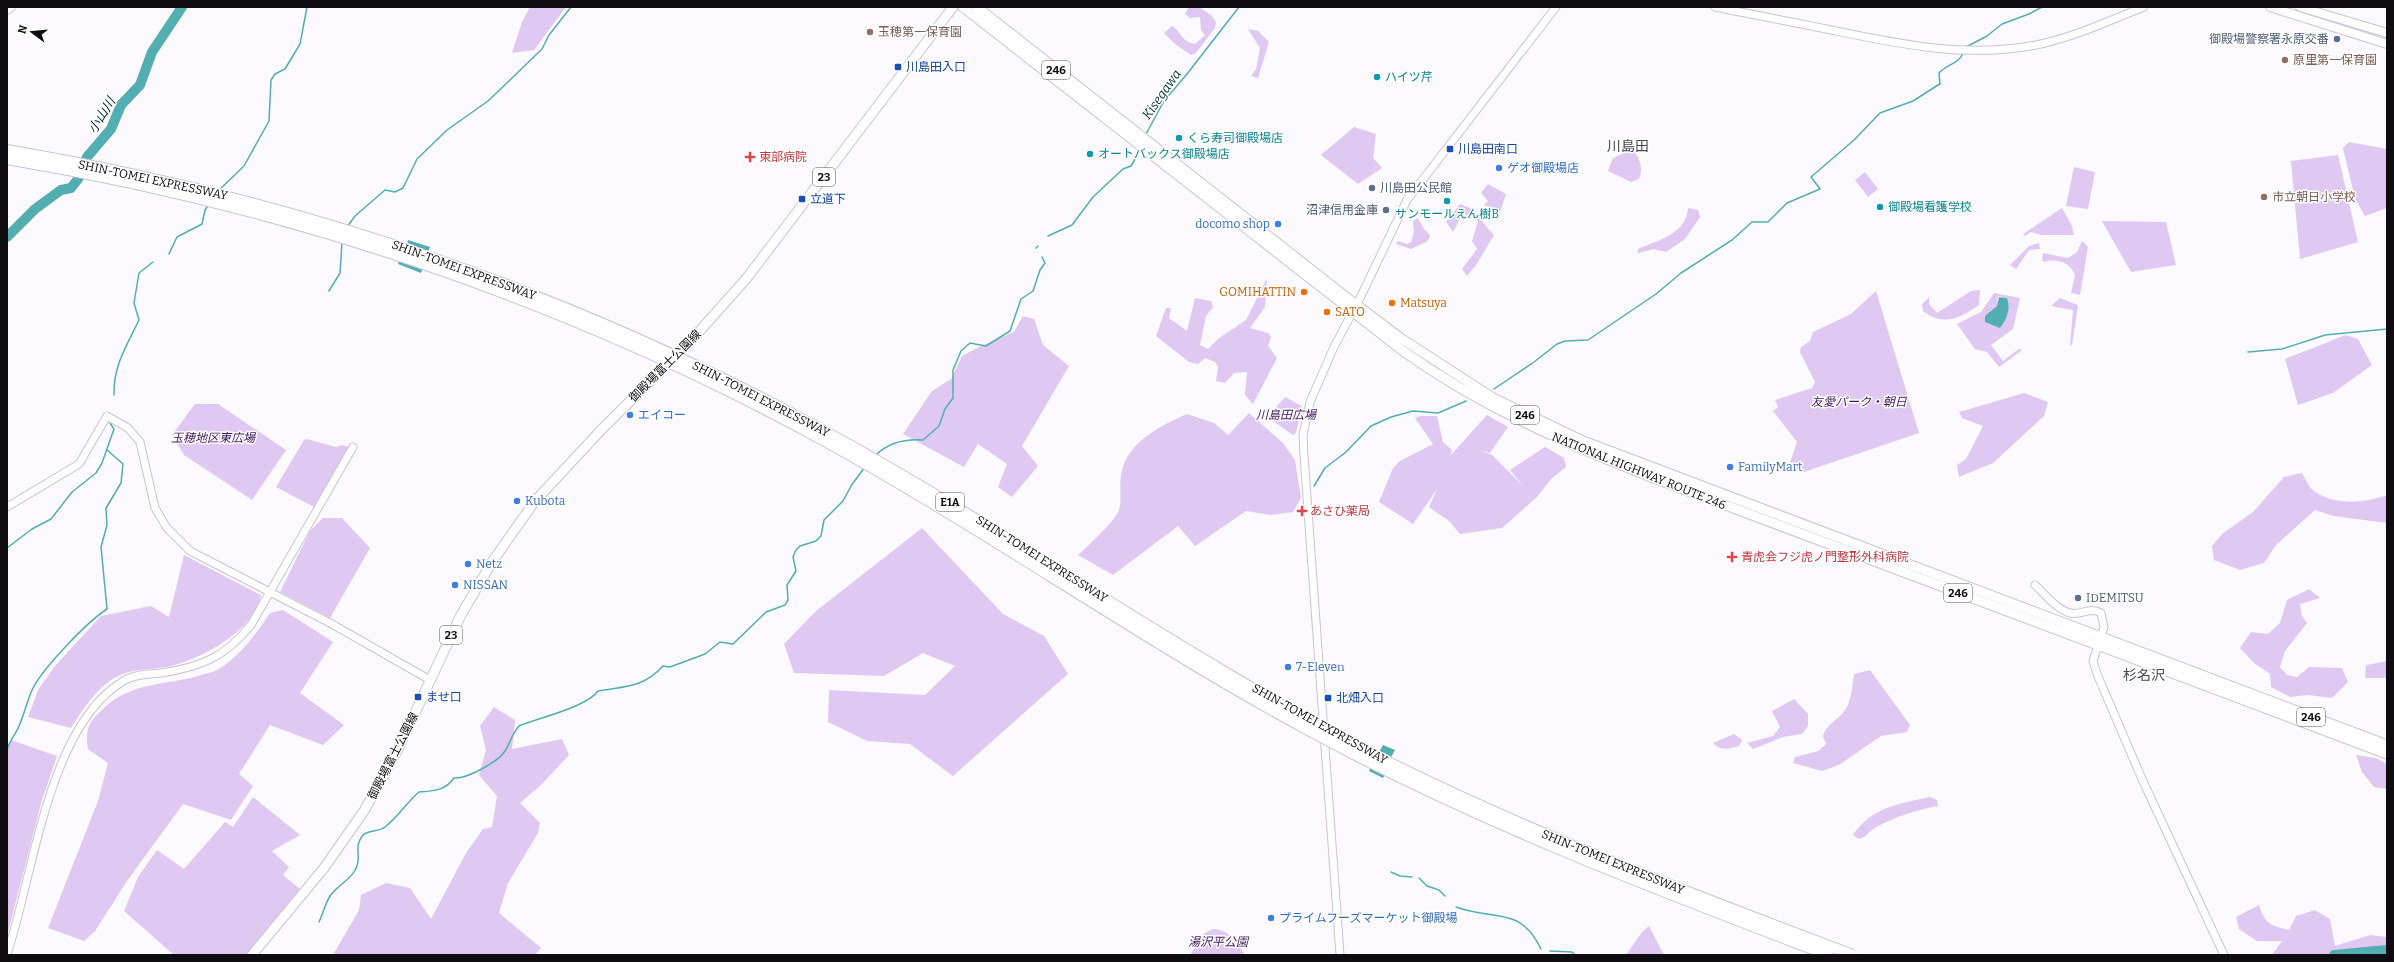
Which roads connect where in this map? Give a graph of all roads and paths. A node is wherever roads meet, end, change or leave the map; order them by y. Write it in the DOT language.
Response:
graph roads {
  1 [pos="11,7"];
  2 [pos="953,7"];
  3 [pos="963,7"];
  4 [pos="977,7"];
  5 [pos="1556,7"];
  6 [pos="1715,7"];
  7 [pos="2144,7"];
  8 [pos="2270,7"];
  9 [pos="2300,7"];
  10 [pos="7,10"];
  11 [pos="2387,33"];
  12 [pos="2387,44"];
  13 [pos="1133,136"];
  14 [pos="7,150"];
  15 [pos="7,159"];
  16 [pos="1355,309"];
  17 [pos="353,447"];
  18 [pos="7,506"];
  19 [pos="2035,585"];
  20 [pos="269,593"];
  21 [pos="2100,641"];
  22 [pos="430,680"];
  23 [pos="2387,745"];
  24 [pos="2387,754"];
  25 [pos="7,954"];
  26 [pos="252,955"];
  27 [pos="1341,955"];
  28 [pos="1828,955"];
  29 [pos="1853,955"];
  30 [pos="2224,955"];
  1 -- 10 [label="main road"];
  2 -- 22 [label="main road, 御殿場富士公園線 / 23"];
  3 -- 13 [label="main road, NATIONAL HIGHWAY ROUTE 246 / 246"];
  4 -- 13 [label="main road, NATIONAL HIGHWAY ROUTE 246 / 246"];
  5 -- 16 [label="street"];
  6 -- 7 [label="street"];
  8 -- 12 [label="main road"];
  9 -- 11 [label="main road"];
  13 -- 16 [label="main road, NATIONAL HIGHWAY ROUTE 246 / 246"];
  14 -- 29 [label="highway, SHIN-TOMEI EXPRESSWAY / E1A, bridge"];
  15 -- 28 [label="highway, SHIN-TOMEI EXPRESSWAY / E1A, bridge"];
  16 -- 21 [label="main road, NATIONAL HIGHWAY ROUTE 246 / 246"];
  16 -- 27 [label="street"];
  17 -- 20 [label="street"];
  18 -- 20 [label="street"];
  19 -- 21 [label="street"];
  20 -- 22 [label="street"];
  20 -- 25 [label="street"];
  21 -- 23 [label="main road, NATIONAL HIGHWAY ROUTE 246 / 246"];
  21 -- 24 [label="main road, NATIONAL HIGHWAY ROUTE 246 / 246"];
  21 -- 30 [label="street"];
  22 -- 26 [label="main road, 御殿場富士公園線 / 23"];
}
